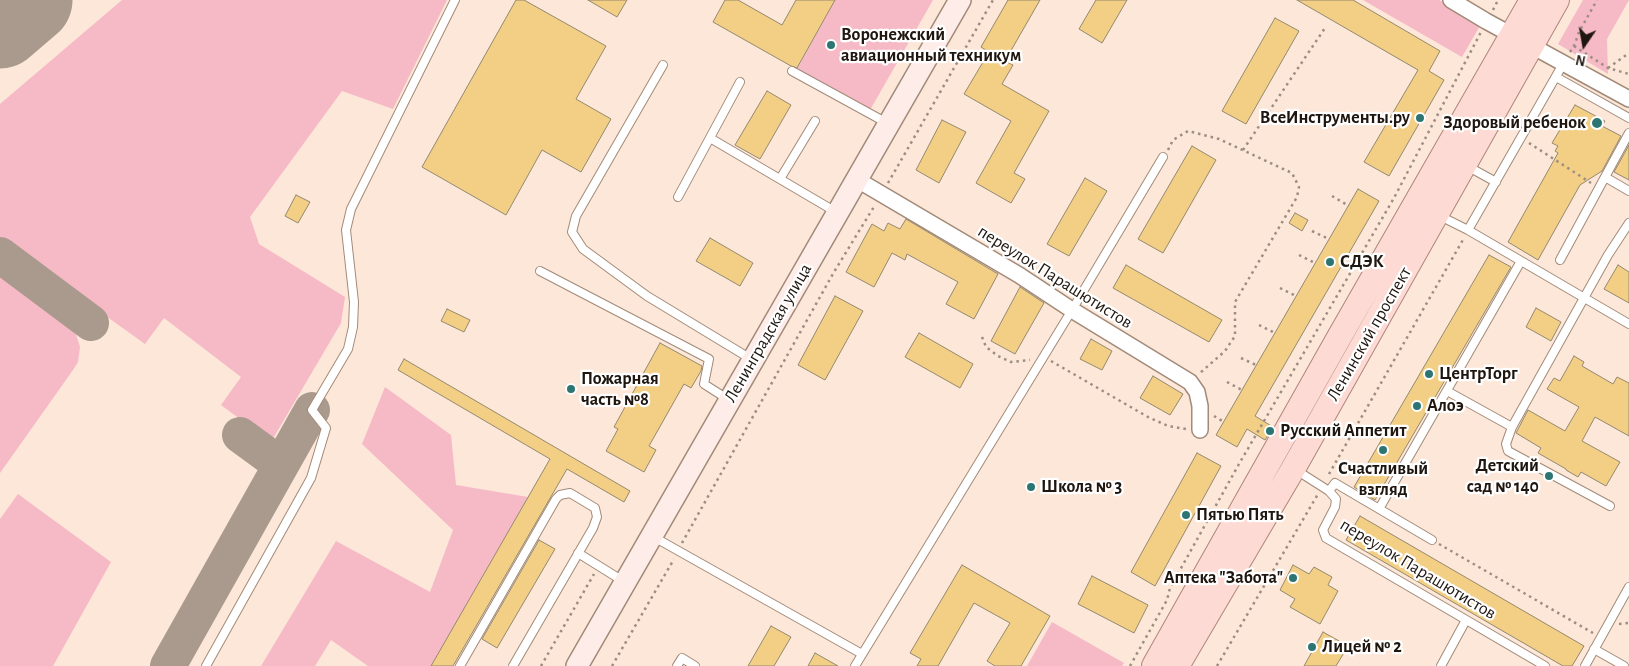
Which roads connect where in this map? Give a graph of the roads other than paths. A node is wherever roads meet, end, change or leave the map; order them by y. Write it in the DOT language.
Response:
graph roads {
  1 [pos="455,0"];
  2 [pos="960,0"];
  3 [pos="1451,0"];
  4 [pos="1532,0"];
  5 [pos="1557,0"];
  6 [pos="1522,41"];
  7 [pos="1563,64"];
  8 [pos="663,65"];
  9 [pos="792,71"];
  10 [pos="1556,77"];
  11 [pos="740,82"];
  12 [pos="1629,100"];
  13 [pos="1629,118"];
  14 [pos="815,121"];
  15 [pos="889,124"];
  16 [pos="1629,133"];
  17 [pos="710,138"];
  18 [pos="1163,157"];
  19 [pos="1465,164"];
  20 [pos="1605,177"];
  21 [pos="780,179"];
  22 [pos="856,179"];
  23 [pos="1496,182"];
  24 [pos="1629,191"];
  25 [pos="678,197"];
  26 [pos="838,213"];
  27 [pos="1437,214"];
  28 [pos="1629,223"];
  29 [pos="1468,230"];
  30 [pos="1560,260"];
  31 [pos="1521,262"];
  32 [pos="540,271"];
  33 [pos="1585,298"];
  34 [pos="1072,310"];
  35 [pos="1629,324"];
  36 [pos="753,360"];
  37 [pos="1447,391"];
  38 [pos="730,400"];
  39 [pos="1512,427"];
  40 [pos="1200,430"];
  41 [pos="1293,468"];
  42 [pos="1329,491"];
  43 [pos="1610,506"];
  44 [pos="1379,509"];
  45 [pos="652,536"];
  46 [pos="1432,540"];
  47 [pos="578,553"];
  48 [pos="625,583"];
  49 [pos="1629,587"];
  50 [pos="1466,620"];
  51 [pos="1594,649"];
  52 [pos="862,654"];
  53 [pos="206,666"];
  54 [pos="460,666"];
  55 [pos="513,666"];
  56 [pos="577,666"];
  57 [pos="677,666"];
  58 [pos="696,666"];
  59 [pos="855,666"];
  60 [pos="1154,666"];
  61 [pos="1177,666"];
  62 [pos="1441,666"];
  63 [pos="1545,666"];
  64 [pos="1585,666"];
  65 [pos="1624,666"];
  1 -- 53 [label="lane"];
  2 -- 15 [label="main road, Ленинградская улица"];
  3 -- 6 [label="street"];
  4 -- 6 [label="main road, Ленинский проспект"];
  5 -- 6 [label="main road, Ленинский проспект"];
  6 -- 7 [label="street"];
  6 -- 19 [label="main road, Ленинский проспект"];
  6 -- 60 [label="main road, Ленинский проспект"];
  7 -- 10 [label="lane"];
  7 -- 12 [label="street"];
  8 -- 36 [label="lane"];
  9 -- 15 [label="lane"];
  10 -- 13 [label="lane"];
  10 -- 23 [label="lane"];
  11 -- 17 [label="lane"];
  14 -- 21 [label="lane"];
  15 -- 22 [label="main road, Ленинградская улица"];
  16 -- 20 [label="lane"];
  17 -- 21 [label="lane"];
  17 -- 25 [label="lane"];
  18 -- 34 [label="lane"];
  19 -- 23 [label="lane"];
  19 -- 27 [label="main road, Ленинский проспект"];
  20 -- 24 [label="lane"];
  20 -- 30 [label="lane"];
  21 -- 26 [label="lane"];
  22 -- 26 [label="main road, Ленинградская улица"];
  22 -- 34 [label="street, переулок Парашютистов"];
  23 -- 29 [label="lane"];
  26 -- 36 [label="main road, Ленинградская улица"];
  27 -- 29 [label="lane"];
  27 -- 41 [label="main road, Ленинский проспект"];
  28 -- 33 [label="lane"];
  29 -- 31 [label="lane"];
  31 -- 33 [label="lane"];
  31 -- 37 [label="lane"];
  32 -- 38 [label="lane"];
  33 -- 35 [label="lane"];
  33 -- 39 [label="lane"];
  34 -- 40 [label="street, переулок Парашютистов"];
  34 -- 52 [label="lane"];
  36 -- 38 [label="main road, Ленинградская улица"];
  37 -- 39 [label="lane"];
  37 -- 44 [label="lane"];
  38 -- 45 [label="main road, Ленинградская улица"];
  39 -- 43 [label="lane"];
  41 -- 42 [label="lane"];
  41 -- 61 [label="main road, Ленинский проспект"];
  42 -- 44 [label="lane"];
  42 -- 50 [label="lane, переулок Парашютистов"];
  44 -- 46 [label="lane"];
  45 -- 48 [label="main road, Ленинградская улица"];
  45 -- 52 [label="lane"];
  47 -- 48 [label="lane"];
  47 -- 54 [label="lane"];
  47 -- 55 [label="lane"];
  48 -- 56 [label="main road, Ленинградская улица"];
  49 -- 51 [label="lane"];
  50 -- 62 [label="lane"];
  50 -- 63 [label="lane, переулок Парашютистов"];
  51 -- 64 [label="lane"];
  51 -- 65 [label="lane"];
  52 -- 59 [label="lane"];
  57 -- 58 [label="lane"];
}
